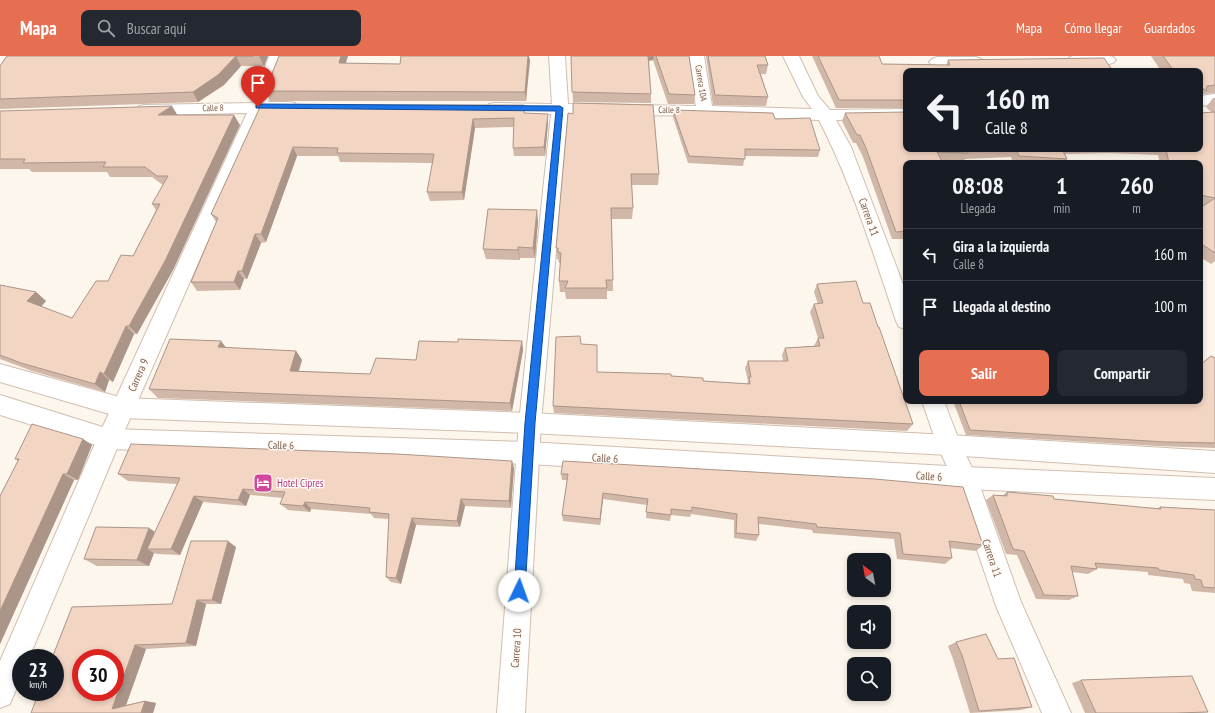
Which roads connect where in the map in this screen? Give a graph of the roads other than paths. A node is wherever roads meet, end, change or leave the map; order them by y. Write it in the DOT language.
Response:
graph roads {
  1 [pos="277,56"];
  2 [pos="557,56"];
  3 [pos="696,56"];
  4 [pos="791,56"];
  5 [pos="805,56"];
  6 [pos="1061,60"];
  7 [pos="937,62"];
  8 [pos="992,62"];
  9 [pos="1110,62"];
  10 [pos="1215,99"];
  11 [pos="1203,101"];
  12 [pos="258,107"];
  13 [pos="306,107"];
  14 [pos="480,108"];
  15 [pos="560,108"];
  16 [pos="133,111"];
  17 [pos="705,111"];
  18 [pos="903,114"];
  19 [pos="825,116"];
  20 [pos="903,313"];
  21 [pos="0,373"];
  22 [pos="935,404"];
  23 [pos="0,405"];
  24 [pos="123,408"];
  25 [pos="530,423"];
  26 [pos="109,439"];
  27 [pos="949,445"];
  28 [pos="528,453"];
  29 [pos="1215,462"];
  30 [pos="965,478"];
  31 [pos="1215,490"];
  32 [pos="0,694"];
  33 [pos="511,713"];
  34 [pos="1057,713"];
  1 -- 12 [label="street, Carrera 9"];
  2 -- 15 [label="street, Carrera 10"];
  3 -- 17 [label="street, Carrera 10A"];
  4 -- 19 [label="street, Carrera 11"];
  5 -- 19 [label="street, Carrera 11"];
  6 -- 9 [label="street"];
  7 -- 8 [label="street"];
  10 -- 11 [label="street"];
  12 -- 13 [label="street, Calle 8"];
  12 -- 16 [label="street, Calle 8"];
  12 -- 24 [label="street, Carrera 9"];
  14 -- 15 [label="street, Calle 8"];
  15 -- 17 [label="street, Calle 8"];
  15 -- 25 [label="street, Carrera 10"];
  17 -- 19 [label="street, Calle 8"];
  18 -- 19 [label="street, Calle 8"];
  19 -- 20 [label="street, Carrera 11"];
  21 -- 24 [label="street"];
  22 -- 27 [label="street, Carrera 11"];
  23 -- 26 [label="street, Calle 6"];
  24 -- 25 [label="street"];
  24 -- 26 [label="street, Carrera 9"];
  25 -- 27 [label="street"];
  25 -- 28 [label="street, Carrera 10"];
  26 -- 28 [label="street, Calle 6"];
  26 -- 32 [label="street, Carrera 9"];
  27 -- 29 [label="street"];
  27 -- 30 [label="street, Carrera 11"];
  28 -- 30 [label="street, Calle 6"];
  28 -- 33 [label="street, Carrera 10"];
  30 -- 31 [label="street, Calle 6"];
  30 -- 34 [label="street, Carrera 11"];
}
